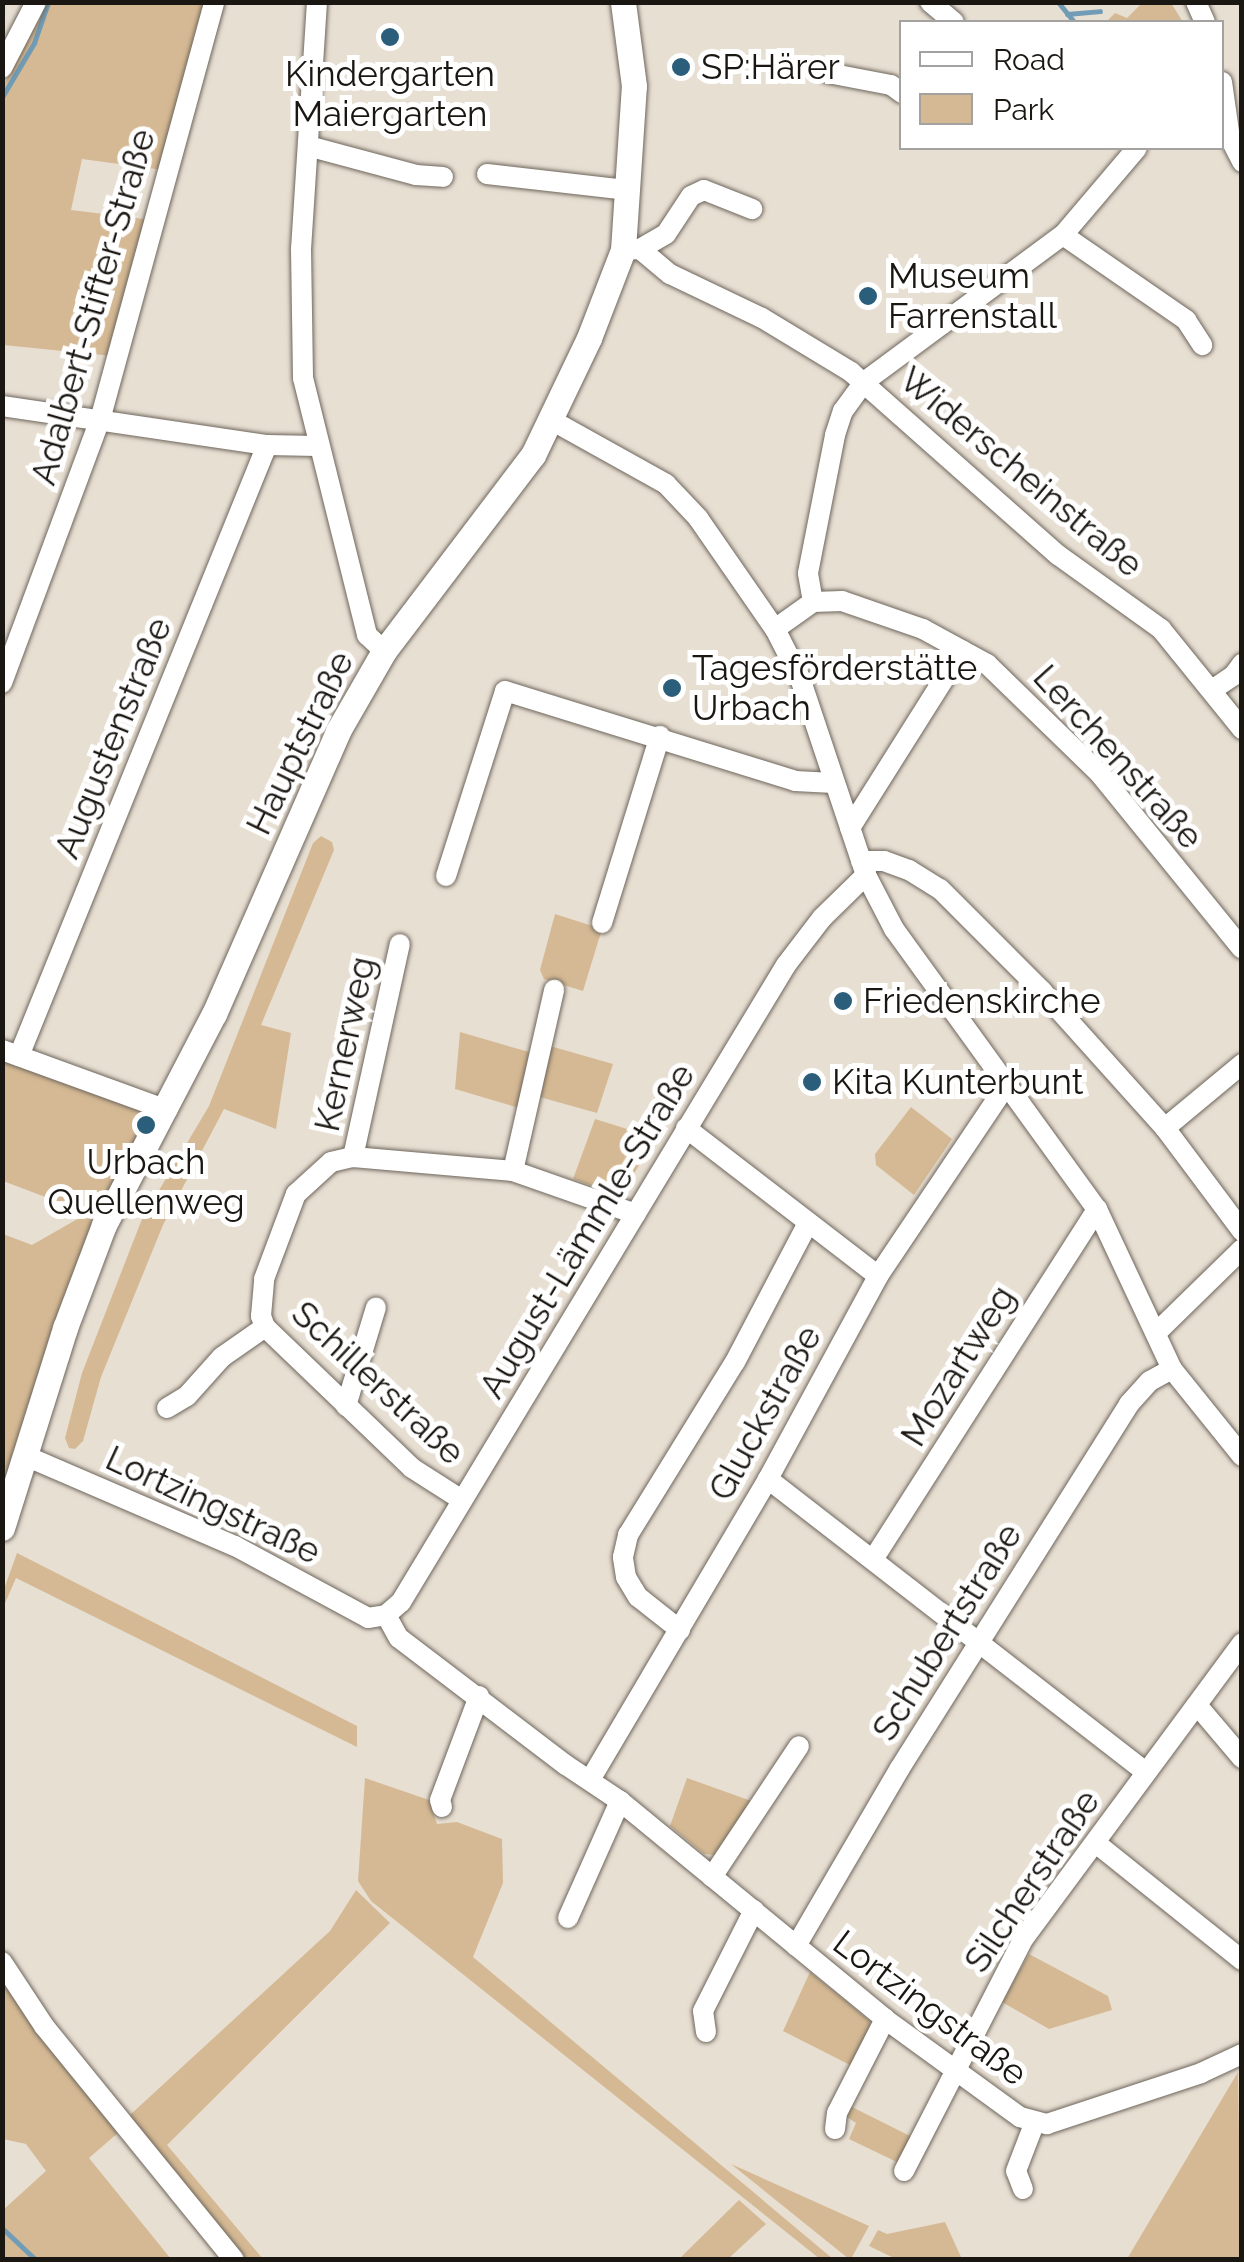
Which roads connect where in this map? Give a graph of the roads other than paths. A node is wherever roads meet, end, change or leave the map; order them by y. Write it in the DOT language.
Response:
graph roads {
  1 [pos="36,2"];
  2 [pos="214,2"];
  3 [pos="317,2"];
  4 [pos="623,2"];
  5 [pos="930,2"];
  6 [pos="952,20"];
  7 [pos="2,68"];
  8 [pos="828,72"];
  9 [pos="899,91"];
  10 [pos="1224,110"];
  11 [pos="1226,139"];
  12 [pos="308,146"];
  13 [pos="1134,150"];
  14 [pos="1242,162"];
  15 [pos="487,174"];
  16 [pos="442,177"];
  17 [pos="628,190"];
  18 [pos="752,209"];
  19 [pos="1063,235"];
  20 [pos="631,249"];
  21 [pos="1202,345"];
  22 [pos="864,382"];
  23 [pos="2,406"];
  24 [pos="100,420"];
  25 [pos="552,422"];
  26 [pos="267,445"];
  27 [pos="317,446"];
  28 [pos="813,602"];
  29 [pos="775,628"];
  30 [pos="962,650"];
  31 [pos="384,651"];
  32 [pos="1239,673"];
  33 [pos="2,683"];
  34 [pos="1212,690"];
  35 [pos="1242,730"];
  36 [pos="660,736"];
  37 [pos="834,783"];
  38 [pos="850,828"];
  39 [pos="864,868"];
  40 [pos="446,876"];
  41 [pos="602,923"];
  42 [pos="400,944"];
  43 [pos="1242,949"];
  44 [pos="554,990"];
  45 [pos="11,1053"];
  46 [pos="1242,1064"];
  47 [pos="1007,1084"];
  48 [pos="167,1110"];
  49 [pos="686,1128"];
  50 [pos="1165,1128"];
  51 [pos="353,1157"];
  52 [pos="513,1171"];
  53 [pos="1097,1208"];
  54 [pos="636,1214"];
  55 [pos="808,1223"];
  56 [pos="1242,1231"];
  57 [pos="1242,1249"];
  58 [pos="878,1276"];
  59 [pos="376,1306"];
  60 [pos="265,1327"];
  61 [pos="1157,1332"];
  62 [pos="1172,1369"];
  63 [pos="346,1406"];
  64 [pos="167,1408"];
  65 [pos="1242,1456"];
  66 [pos="28,1457"];
  67 [pos="768,1478"];
  68 [pos="462,1500"];
  69 [pos="2,1528"];
  70 [pos="874,1558"];
  71 [pos="374,1624"];
  72 [pos="680,1630"];
  73 [pos="978,1642"];
  74 [pos="1242,1643"];
  75 [pos="479,1696"];
  76 [pos="1197,1705"];
  77 [pos="798,1746"];
  78 [pos="1242,1758"];
  79 [pos="1146,1772"];
  80 [pos="590,1780"];
  81 [pos="620,1801"];
  82 [pos="442,1807"];
  83 [pos="1097,1844"];
  84 [pos="712,1877"];
  85 [pos="754,1910"];
  86 [pos="568,1918"];
  87 [pos="796,1946"];
  88 [pos="1242,1960"];
  89 [pos="2,1962"];
  90 [pos="886,2020"];
  91 [pos="706,2032"];
  92 [pos="1242,2054"];
  93 [pos="952,2072"];
  94 [pos="1034,2124"];
  95 [pos="835,2129"];
  96 [pos="904,2172"];
  97 [pos="1023,2189"];
  98 [pos="234,2260"];
  1 -- 7 [label="street"];
  2 -- 24 [label="street, Adalbert-Stifter-Straße"];
  3 -- 12 [label="street"];
  4 -- 17 [label="street, Hauptstraße"];
  5 -- 6 [label="street"];
  8 -- 9 [label="street"];
  10 -- 11 [label="street"];
  11 -- 14 [label="street"];
  12 -- 16 [label="street"];
  12 -- 27 [label="street"];
  13 -- 19 [label="street"];
  15 -- 17 [label="street"];
  17 -- 20 [label="street, Hauptstraße"];
  18 -- 20 [label="street"];
  19 -- 21 [label="street"];
  19 -- 22 [label="street"];
  20 -- 22 [label="street, Widerscheinstraße"];
  20 -- 25 [label="street, Hauptstraße"];
  22 -- 28 [label="street"];
  22 -- 34 [label="street, Widerscheinstraße"];
  23 -- 24 [label="street"];
  24 -- 26 [label="street"];
  24 -- 33 [label="street, Adalbert-Stifter-Straße"];
  25 -- 29 [label="street"];
  25 -- 31 [label="street, Hauptstraße"];
  26 -- 27 [label="street"];
  26 -- 45 [label="street, Augustenstraße"];
  27 -- 31 [label="street"];
  28 -- 29 [label="street"];
  28 -- 30 [label="street, Lerchenstraße"];
  29 -- 37 [label="street"];
  30 -- 38 [label="street"];
  30 -- 43 [label="street, Lerchenstraße"];
  31 -- 48 [label="street, Hauptstraße"];
  32 -- 34 [label="street"];
  34 -- 35 [label="street, Widerscheinstraße"];
  36 -- 37 [label="street"];
  36 -- 40 [label="street"];
  36 -- 41 [label="street"];
  37 -- 38 [label="street"];
  38 -- 39 [label="street"];
  39 -- 47 [label="street"];
  39 -- 49 [label="street, August-Lämmle-Straße"];
  39 -- 50 [label="street"];
  42 -- 51 [label="street, Kernerweg"];
  44 -- 52 [label="street"];
  45 -- 48 [label="street"];
  46 -- 50 [label="street"];
  47 -- 53 [label="street"];
  47 -- 58 [label="street, Gluckstraße"];
  48 -- 66 [label="street, Hauptstraße"];
  49 -- 54 [label="street, August-Lämmle-Straße"];
  49 -- 55 [label="street"];
  50 -- 56 [label="street"];
  51 -- 52 [label="street"];
  51 -- 60 [label="street, Schillerstraße"];
  52 -- 54 [label="street"];
  53 -- 61 [label="street"];
  53 -- 70 [label="street, Mozartweg"];
  54 -- 68 [label="street, August-Lämmle-Straße"];
  55 -- 58 [label="street"];
  55 -- 72 [label="street"];
  57 -- 61 [label="street"];
  58 -- 67 [label="street, Gluckstraße"];
  59 -- 63 [label="street"];
  60 -- 63 [label="street, Schillerstraße"];
  60 -- 64 [label="street"];
  61 -- 62 [label="street"];
  62 -- 65 [label="street"];
  62 -- 73 [label="street, Schubertstraße"];
  63 -- 68 [label="street, Schillerstraße"];
  66 -- 69 [label="street, Hauptstraße"];
  66 -- 71 [label="street, Lortzingstraße"];
  67 -- 70 [label="street"];
  67 -- 72 [label="street, Gluckstraße"];
  68 -- 71 [label="street, August-Lämmle-Straße"];
  70 -- 73 [label="street"];
  71 -- 75 [label="street, Lortzingstraße"];
  72 -- 80 [label="street, Gluckstraße"];
  73 -- 79 [label="street"];
  73 -- 87 [label="street, Schubertstraße"];
  74 -- 76 [label="street, Silcherstraße"];
  75 -- 80 [label="street, Lortzingstraße"];
  75 -- 82 [label="street"];
  76 -- 78 [label="street"];
  76 -- 79 [label="street, Silcherstraße"];
  77 -- 84 [label="street"];
  79 -- 83 [label="street, Silcherstraße"];
  80 -- 81 [label="street, Lortzingstraße"];
  81 -- 84 [label="street, Lortzingstraße"];
  81 -- 86 [label="street"];
  83 -- 88 [label="street"];
  83 -- 93 [label="street, Silcherstraße"];
  84 -- 85 [label="street, Lortzingstraße"];
  85 -- 87 [label="street, Lortzingstraße"];
  85 -- 91 [label="street"];
  87 -- 90 [label="street, Lortzingstraße"];
  89 -- 98 [label="street"];
  90 -- 93 [label="street, Lortzingstraße"];
  90 -- 95 [label="street"];
  92 -- 94 [label="street, Lortzingstraße"];
  93 -- 94 [label="street, Lortzingstraße"];
  93 -- 96 [label="street, Silcherstraße"];
  94 -- 97 [label="street"];
}
